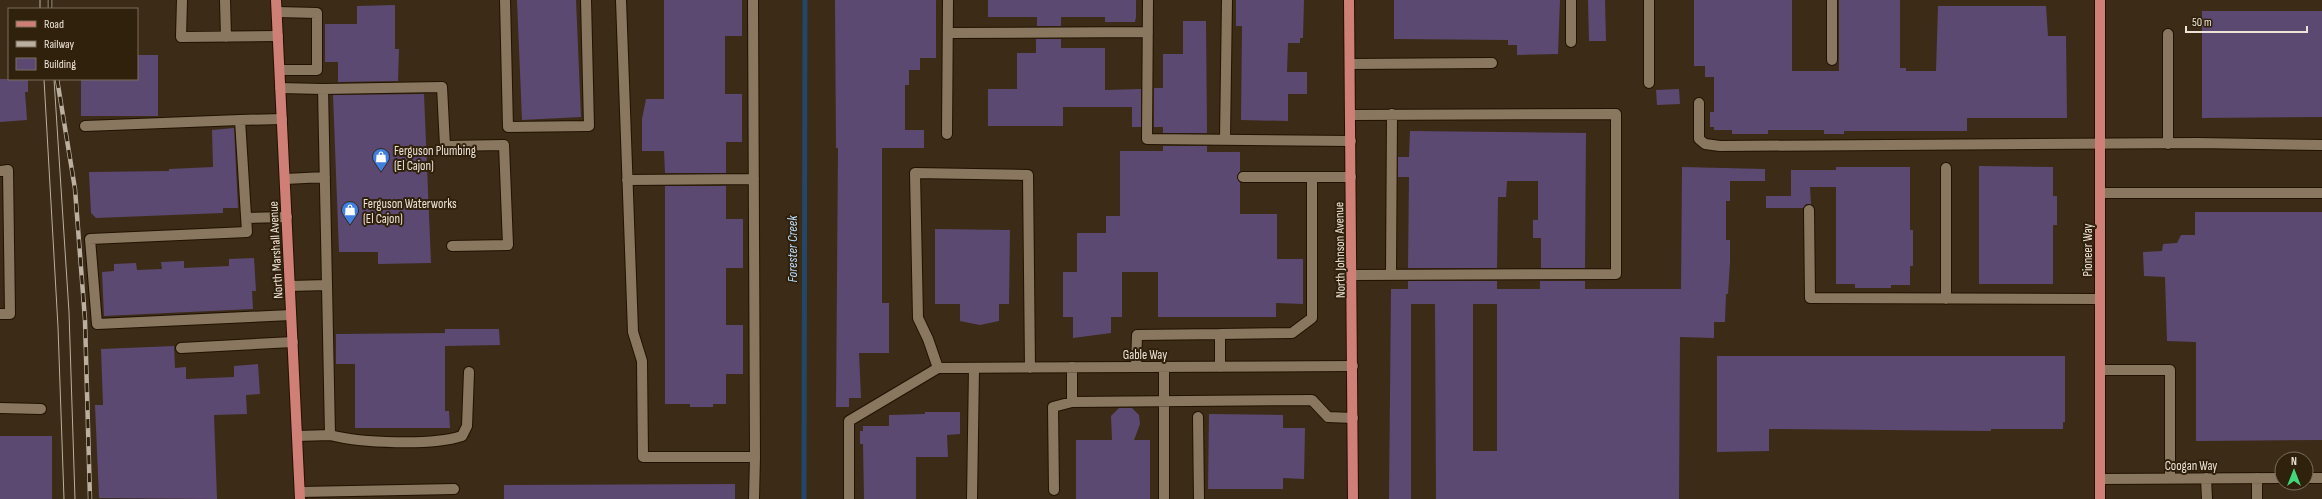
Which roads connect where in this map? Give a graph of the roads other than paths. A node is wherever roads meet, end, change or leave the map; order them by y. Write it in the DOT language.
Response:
graph roads {
  1 [pos="182,0"];
  2 [pos="225,0"];
  3 [pos="276,0"];
  4 [pos="505,0"];
  5 [pos="586,0"];
  6 [pos="621,0"];
  7 [pos="753,0"];
  8 [pos="948,0"];
  9 [pos="1148,0"];
  10 [pos="1227,0"];
  11 [pos="1349,0"];
  12 [pos="1571,0"];
  13 [pos="1649,0"];
  14 [pos="1832,0"];
  15 [pos="2100,0"];
  16 [pos="277,12"];
  17 [pos="1148,32"];
  18 [pos="948,33"];
  19 [pos="2168,34"];
  20 [pos="278,36"];
  21 [pos="226,37"];
  22 [pos="1571,42"];
  23 [pos="1832,60"];
  24 [pos="1492,63"];
  25 [pos="1350,64"];
  26 [pos="280,70"];
  27 [pos="1649,83"];
  28 [pos="280,88"];
  29 [pos="323,89"];
  30 [pos="1699,103"];
  31 [pos="1392,114"];
  32 [pos="1350,115"];
  33 [pos="282,118"];
  34 [pos="240,120"];
  35 [pos="85,126"];
  36 [pos="947,134"];
  37 [pos="1225,140"];
  38 [pos="1351,141"];
  39 [pos="2168,144"];
  40 [pos="2100,145"];
  41 [pos="2322,145"];
  42 [pos="1946,168"];
  43 [pos="0,171"];
  44 [pos="325,177"];
  45 [pos="1243,177"];
  46 [pos="1312,177"];
  47 [pos="1351,177"];
  48 [pos="285,179"];
  49 [pos="754,179"];
  50 [pos="628,180"];
  51 [pos="2100,193"];
  52 [pos="2322,193"];
  53 [pos="1809,210"];
  54 [pos="287,217"];
  55 [pos="246,218"];
  56 [pos="452,246"];
  57 [pos="1352,275"];
  58 [pos="1391,275"];
  59 [pos="327,285"];
  60 [pos="290,286"];
  61 [pos="1946,299"];
  62 [pos="2100,299"];
  63 [pos="0,314"];
  64 [pos="291,315"];
  65 [pos="1220,334"];
  66 [pos="293,342"];
  67 [pos="181,348"];
  68 [pos="1353,366"];
  69 [pos="1072,367"];
  70 [pos="1136,367"];
  71 [pos="1164,367"];
  72 [pos="1220,367"];
  73 [pos="938,368"];
  74 [pos="974,368"];
  75 [pos="1030,368"];
  76 [pos="2100,370"];
  77 [pos="469,372"];
  78 [pos="1072,402"];
  79 [pos="1164,402"];
  80 [pos="0,408"];
  81 [pos="41,408"];
  82 [pos="1198,417"];
  83 [pos="1353,418"];
  84 [pos="330,435"];
  85 [pos="297,436"];
  86 [pos="755,457"];
  87 [pos="2170,478"];
  88 [pos="2206,478"];
  89 [pos="2257,478"];
  90 [pos="2274,478"];
  91 [pos="2100,479"];
  92 [pos="454,489"];
  93 [pos="1054,490"];
  94 [pos="300,496"];
  95 [pos="754,499"];
  96 [pos="849,499"];
  97 [pos="972,499"];
  98 [pos="1164,499"];
  99 [pos="1199,499"];
  100 [pos="1353,499"];
  101 [pos="2100,499"];
  102 [pos="2207,499"];
  103 [pos="2257,499"];
  1 -- 21 [label="street"];
  2 -- 21 [label="street"];
  3 -- 16 [label="main road, North Marshall Avenue"];
  4 -- 5 [label="street"];
  6 -- 50 [label="street"];
  7 -- 49 [label="street"];
  8 -- 18 [label="street"];
  9 -- 17 [label="street"];
  10 -- 37 [label="street"];
  11 -- 25 [label="main road, North Johnson Avenue"];
  12 -- 22 [label="street"];
  13 -- 27 [label="street"];
  14 -- 23 [label="street"];
  15 -- 40 [label="main road, Pioneer Way"];
  16 -- 20 [label="main road, North Marshall Avenue"];
  16 -- 26 [label="street"];
  17 -- 18 [label="street"];
  17 -- 37 [label="street"];
  18 -- 36 [label="street"];
  19 -- 39 [label="street"];
  20 -- 21 [label="street"];
  20 -- 26 [label="main road, North Marshall Avenue"];
  24 -- 25 [label="street"];
  25 -- 32 [label="main road, North Johnson Avenue"];
  26 -- 28 [label="main road, North Marshall Avenue"];
  28 -- 29 [label="street"];
  28 -- 33 [label="main road, North Marshall Avenue"];
  29 -- 44 [label="street"];
  29 -- 56 [label="street"];
  30 -- 40 [label="street"];
  31 -- 32 [label="street"];
  31 -- 58 [label="street"];
  31 -- 58 [label="street"];
  32 -- 38 [label="main road, North Johnson Avenue"];
  33 -- 34 [label="street"];
  33 -- 48 [label="main road, North Marshall Avenue"];
  34 -- 35 [label="street"];
  34 -- 55 [label="street"];
  37 -- 38 [label="street"];
  38 -- 47 [label="main road, North Johnson Avenue"];
  39 -- 40 [label="street"];
  39 -- 41 [label="street"];
  40 -- 51 [label="main road, Pioneer Way"];
  42 -- 61 [label="street"];
  43 -- 63 [label="street"];
  44 -- 48 [label="street"];
  44 -- 59 [label="street"];
  45 -- 46 [label="street"];
  46 -- 47 [label="street"];
  46 -- 65 [label="street"];
  47 -- 57 [label="main road, North Johnson Avenue"];
  48 -- 54 [label="main road, North Marshall Avenue"];
  49 -- 50 [label="street"];
  49 -- 86 [label="street"];
  50 -- 86 [label="street"];
  51 -- 52 [label="street"];
  51 -- 62 [label="main road, Pioneer Way"];
  53 -- 61 [label="street"];
  54 -- 55 [label="street"];
  54 -- 60 [label="main road, North Marshall Avenue"];
  55 -- 64 [label="street"];
  57 -- 58 [label="street"];
  57 -- 68 [label="main road, North Johnson Avenue"];
  59 -- 60 [label="street"];
  59 -- 84 [label="street"];
  60 -- 64 [label="main road, North Marshall Avenue"];
  61 -- 62 [label="street"];
  62 -- 76 [label="main road, Pioneer Way"];
  64 -- 66 [label="main road, North Marshall Avenue"];
  65 -- 70 [label="street"];
  65 -- 72 [label="street"];
  66 -- 67 [label="street"];
  66 -- 85 [label="main road, North Marshall Avenue"];
  68 -- 72 [label="street, Gable Way"];
  68 -- 83 [label="main road, North Johnson Avenue"];
  69 -- 70 [label="street, Gable Way"];
  69 -- 75 [label="street, Gable Way"];
  69 -- 78 [label="street"];
  70 -- 71 [label="street, Gable Way"];
  71 -- 72 [label="street, Gable Way"];
  71 -- 79 [label="street"];
  73 -- 74 [label="street, Gable Way"];
  73 -- 75 [label="street"];
  73 -- 96 [label="street"];
  74 -- 75 [label="street, Gable Way"];
  74 -- 97 [label="street"];
  76 -- 87 [label="street"];
  76 -- 91 [label="main road, Pioneer Way"];
  77 -- 84 [label="street"];
  78 -- 79 [label="street"];
  78 -- 93 [label="street"];
  79 -- 83 [label="street"];
  79 -- 98 [label="street"];
  80 -- 81 [label="street"];
  82 -- 99 [label="street"];
  83 -- 100 [label="main road, North Johnson Avenue"];
  84 -- 85 [label="street"];
  85 -- 94 [label="main road, North Marshall Avenue"];
  86 -- 95 [label="street"];
  87 -- 88 [label="street, Coogan Way"];
  87 -- 91 [label="street, Coogan Way"];
  88 -- 89 [label="street, Coogan Way"];
  88 -- 102 [label="street"];
  89 -- 90 [label="street, Coogan Way"];
  89 -- 103 [label="street"];
  91 -- 101 [label="main road, Pioneer Way"];
  92 -- 94 [label="street"];
}
